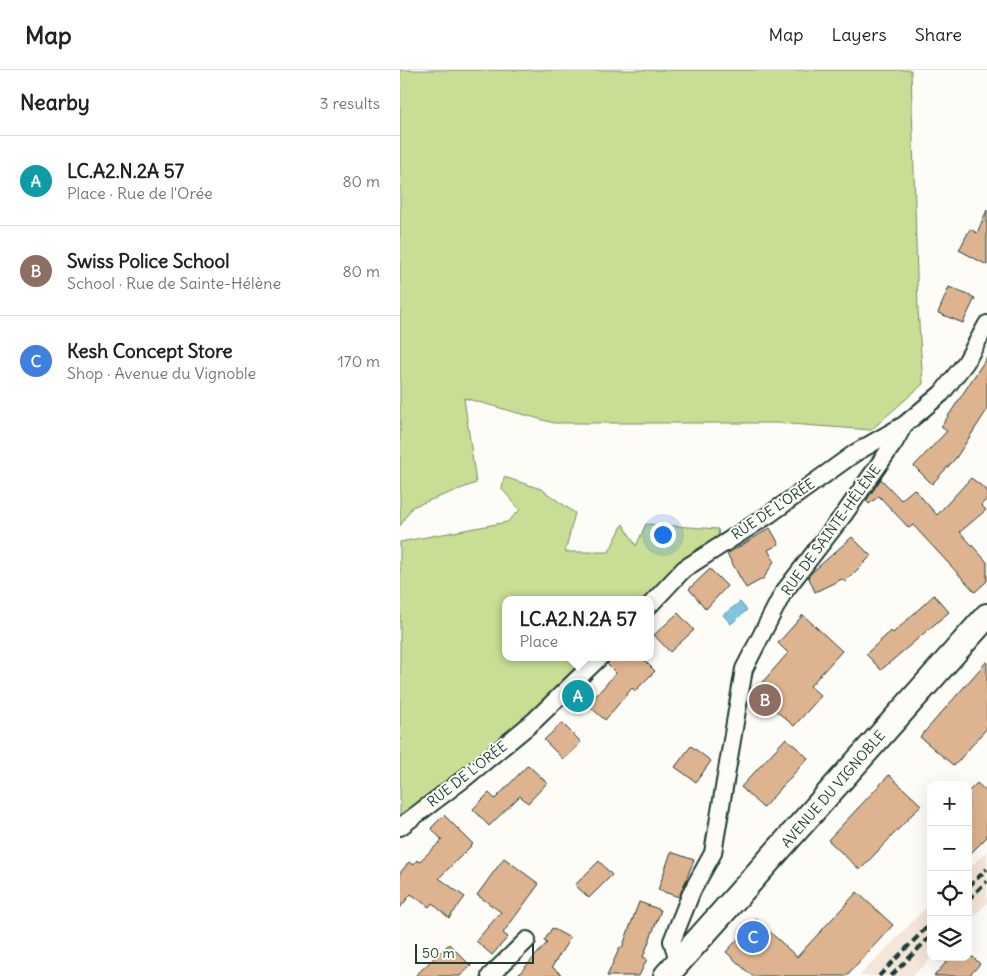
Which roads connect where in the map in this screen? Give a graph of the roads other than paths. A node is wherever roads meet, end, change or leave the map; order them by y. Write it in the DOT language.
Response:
graph roads {
  1 [pos="987,324"];
  2 [pos="904,425"];
  3 [pos="654,601"];
  4 [pos="987,616"];
  5 [pos="596,661"];
  6 [pos="400,828"];
  7 [pos="527,940"];
  8 [pos="672,969"];
  9 [pos="490,976"];
  1 -- 2 [label="street, RUE DE SAINTE-HÉLÈNE"];
  2 -- 3 [label="street, RUE DE L'ORÉE"];
  2 -- 8 [label="street, RUE DE SAINTE-HÉLÈNE"];
  4 -- 8 [label="main road, AVENUE DU VIGNOBLE"];
  5 -- 6 [label="street, RUE DE L'ORÉE"];
  7 -- 9 [label="street"];
}
